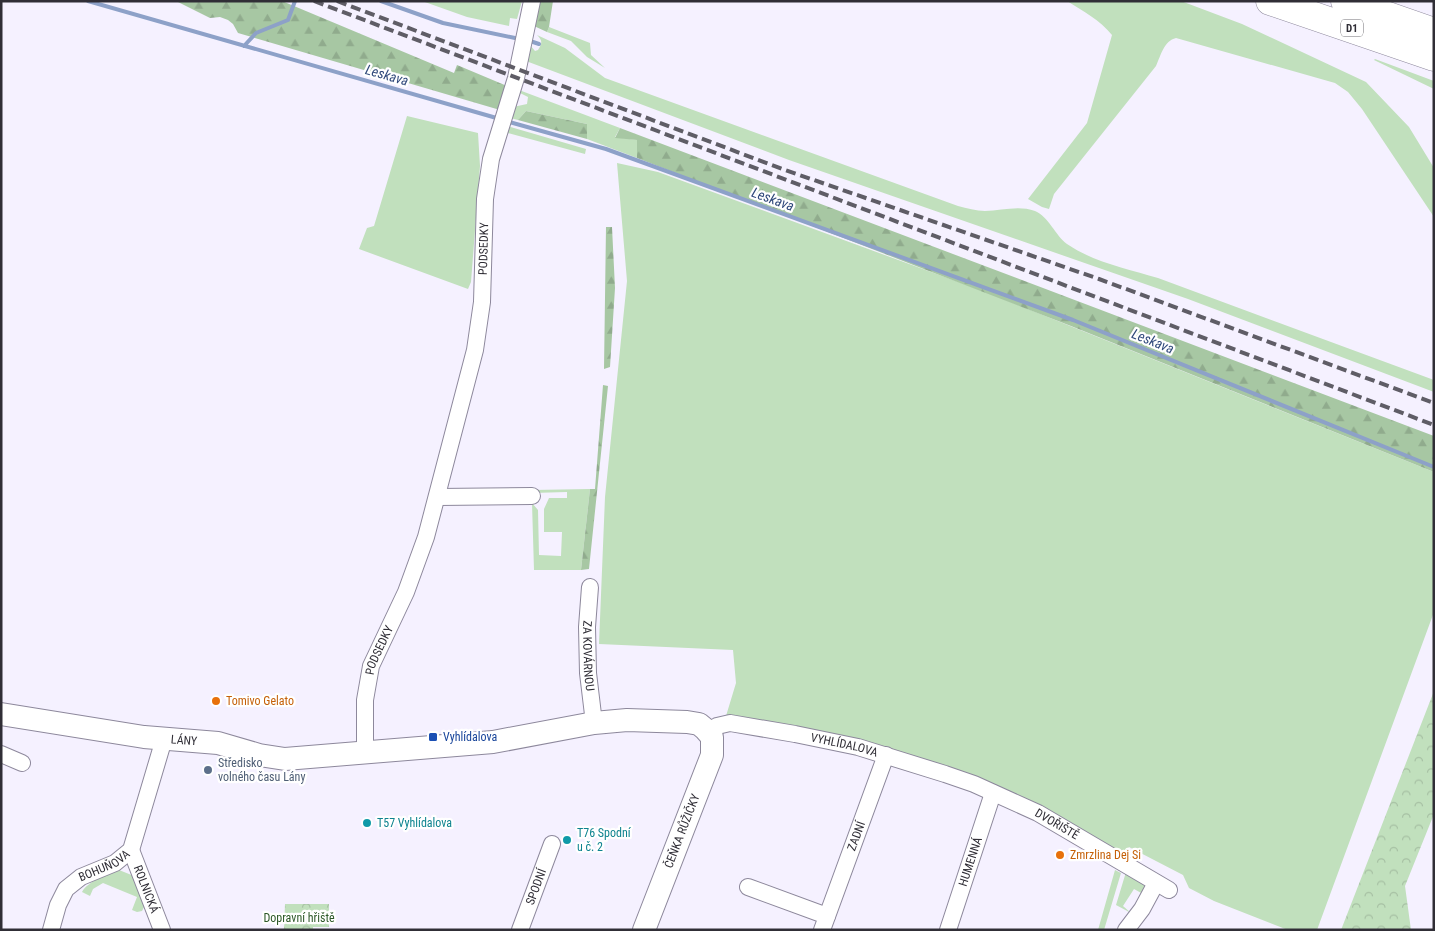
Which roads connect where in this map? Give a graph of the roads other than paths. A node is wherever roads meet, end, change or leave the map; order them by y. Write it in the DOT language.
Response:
graph roads {
  1 [pos="532,1"];
  2 [pos="1270,1"];
  3 [pos="1345,1"];
  4 [pos="1434,32"];
  5 [pos="1434,58"];
  6 [pos="532,496"];
  7 [pos="438,497"];
  8 [pos="590,587"];
  9 [pos="1,714"];
  10 [pos="594,724"];
  11 [pos="708,732"];
  12 [pos="164,739"];
  13 [pos="366,752"];
  14 [pos="1,754"];
  15 [pos="886,755"];
  16 [pos="22,763"];
  17 [pos="994,793"];
  18 [pos="552,844"];
  19 [pos="131,850"];
  20 [pos="748,887"];
  21 [pos="824,923"];
  22 [pos="51,930"];
  23 [pos="162,930"];
  24 [pos="520,930"];
  25 [pos="644,930"];
  26 [pos="948,930"];
  27 [pos="1126,930"];
  1 -- 7 [label="street, PODSEDKY"];
  2 -- 5 [label="highway, D1"];
  3 -- 4 [label="highway, D1"];
  6 -- 7 [label="street"];
  7 -- 13 [label="street, PODSEDKY"];
  8 -- 10 [label="street, ZA KOVÁRNOU"];
  9 -- 12 [label="street, LÁNY"];
  10 -- 11 [label="street"];
  10 -- 13 [label="street"];
  11 -- 15 [label="street, VYHLÍDALOVA"];
  11 -- 25 [label="street, ČEŇKA RŮŽIČKY"];
  12 -- 13 [label="street, LÁNY"];
  12 -- 19 [label="street, BOHUŇOVA"];
  14 -- 16 [label="street"];
  15 -- 17 [label="street, VYHLÍDALOVA"];
  15 -- 21 [label="street, ZADNÍ"];
  17 -- 26 [label="street, HUMENNÁ"];
  17 -- 27 [label="street, DVOŘIŠTĚ"];
  18 -- 24 [label="street, SPODNÍ"];
  19 -- 22 [label="street, BOHUŇOVA"];
  19 -- 23 [label="street, ROLNICKÁ"];
  20 -- 21 [label="street, ZADNÍ"];
}
